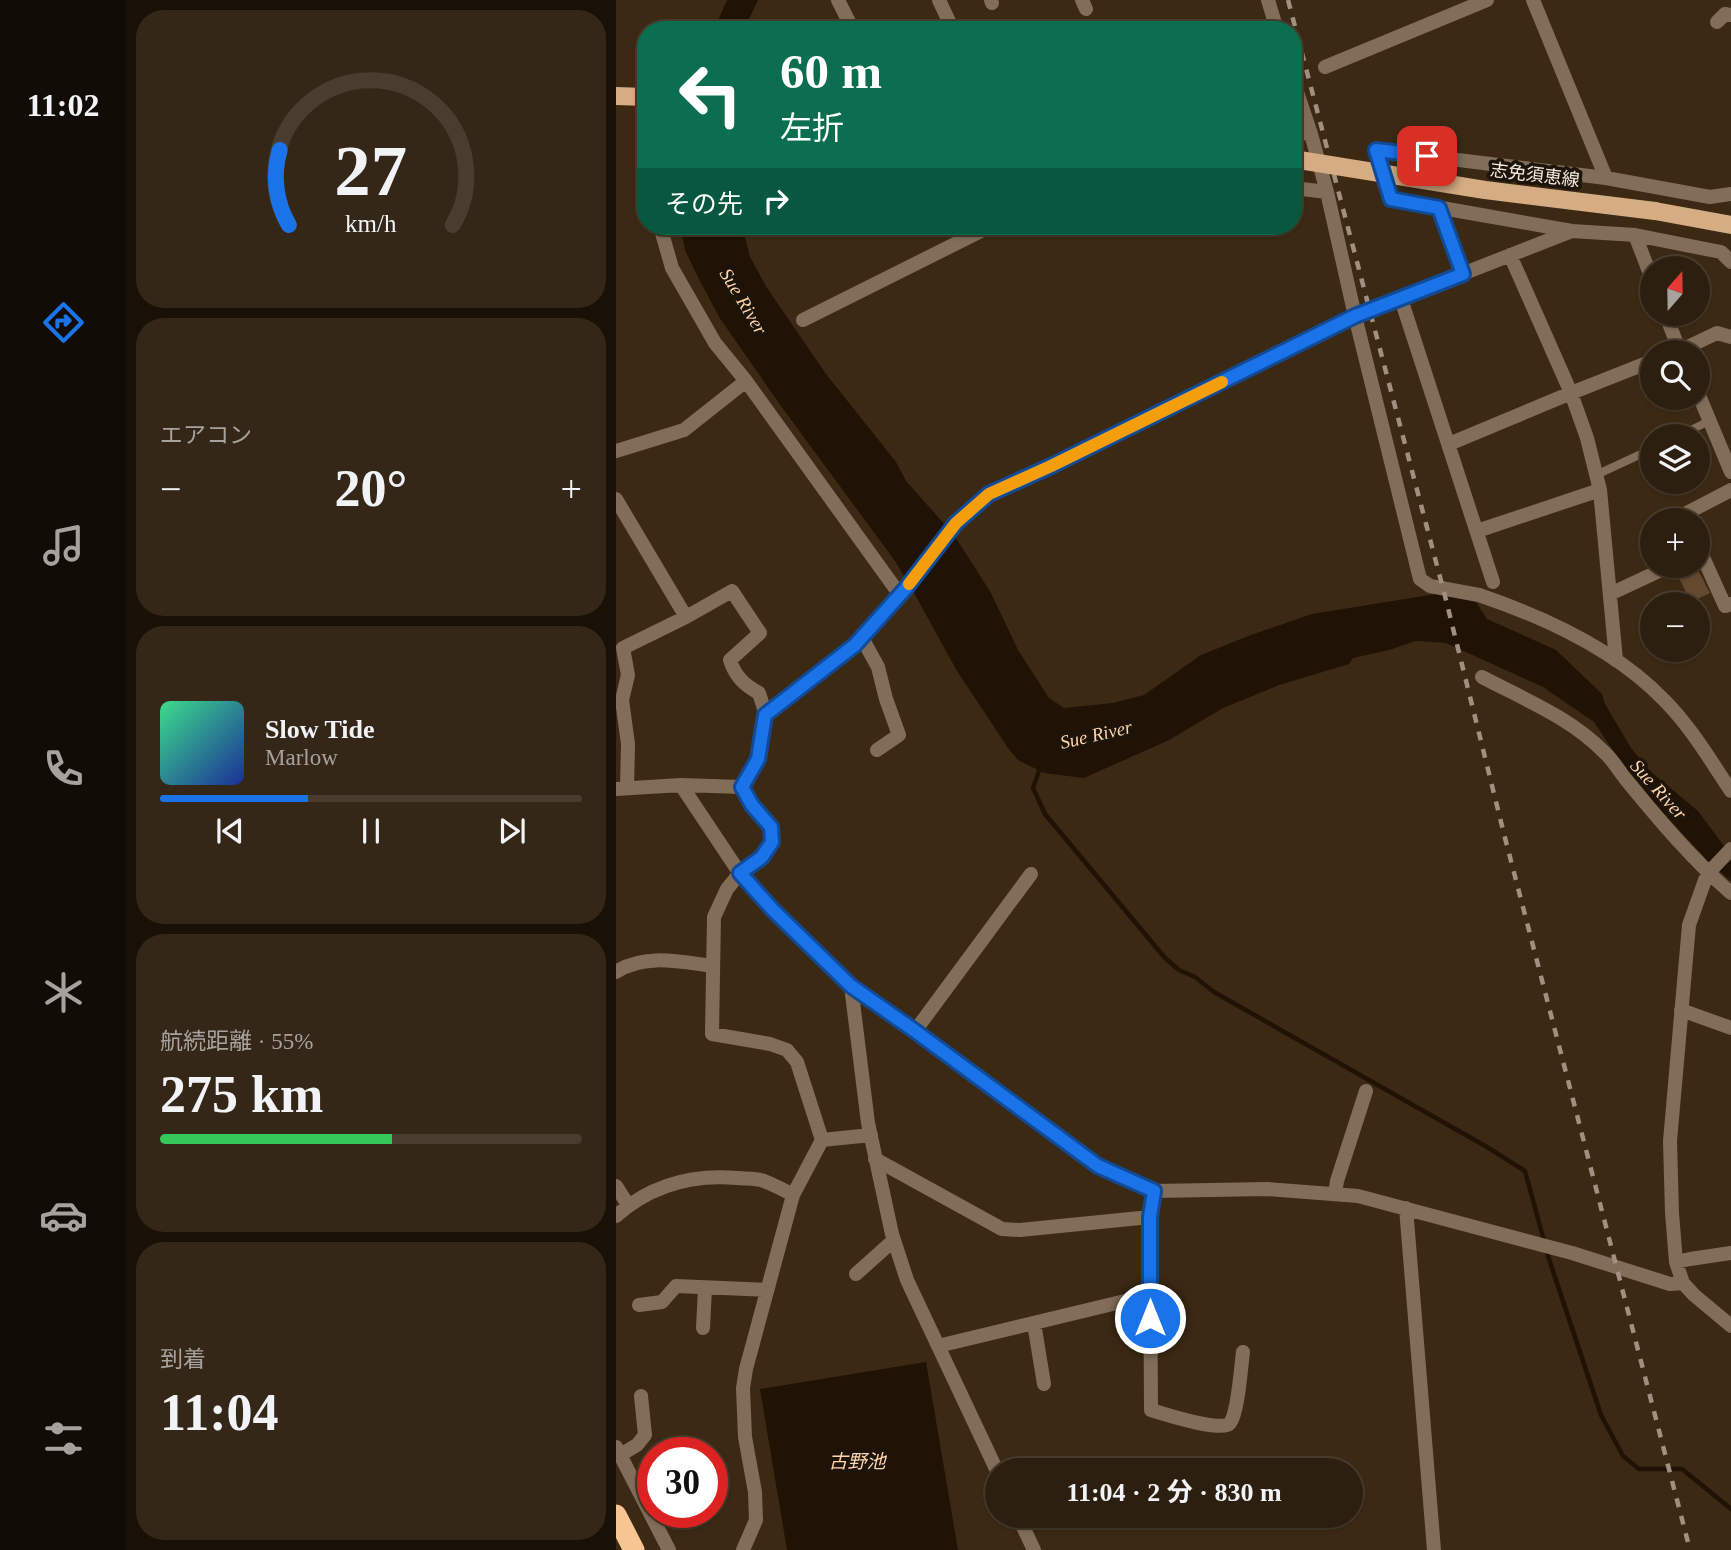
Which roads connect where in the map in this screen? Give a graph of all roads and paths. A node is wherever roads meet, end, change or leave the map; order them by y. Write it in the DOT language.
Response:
graph roads {
  1 [pos="838,0"];
  2 [pos="939,0"];
  3 [pos="1268,0"];
  4 [pos="1487,0"];
  5 [pos="1533,0"];
  6 [pos="1731,15"];
  7 [pos="848,21"];
  8 [pos="949,21"];
  9 [pos="1274,21"];
  10 [pos="1717,22"];
  11 [pos="1325,68"];
  12 [pos="616,96"];
  13 [pos="637,97"];
  14 [pos="1302,108"];
  15 [pos="1302,133"];
  16 [pos="1311,134"];
  17 [pos="1302,160"];
  18 [pos="1606,178"];
  19 [pos="1302,189"];
  20 [pos="1327,192"];
  21 [pos="1731,194"];
  22 [pos="1439,208"];
  23 [pos="1731,225"];
  24 [pos="1572,231"];
  25 [pos="663,235"];
  26 [pos="973,235"];
  27 [pos="1635,235"];
  28 [pos="1510,255"];
  29 [pos="1643,256"];
  30 [pos="1731,261"];
  31 [pos="1463,274"];
  32 [pos="1401,299"];
  33 [pos="1355,316"];
  34 [pos="803,320"];
  35 [pos="1731,337"];
  36 [pos="1702,340"];
  37 [pos="1640,366"];
  38 [pos="746,381"];
  39 [pos="1571,393"];
  40 [pos="1705,410"];
  41 [pos="1709,421"];
  42 [pos="1703,424"];
  43 [pos="1449,444"];
  44 [pos="617,448"];
  45 [pos="1640,456"];
  46 [pos="1731,472"];
  47 [pos="1598,482"];
  48 [pos="1731,490"];
  49 [pos="616,499"];
  50 [pos="1696,508"];
  51 [pos="1477,531"];
  52 [pos="1710,575"];
  53 [pos="1644,578"];
  54 [pos="1493,582"];
  55 [pos="903,591"];
  56 [pos="1609,594"];
  57 [pos="1731,604"];
  58 [pos="686,617"];
  59 [pos="862,638"];
  60 [pos="1616,660"];
  61 [pos="1482,677"];
  62 [pos="619,700"];
  63 [pos="765,715"];
  64 [pos="877,750"];
  65 [pos="681,785"];
  66 [pos="742,787"];
  67 [pos="621,789"];
  68 [pos="1731,791"];
  69 [pos="1731,849"];
  70 [pos="1711,871"];
  71 [pos="740,873"];
  72 [pos="1031,874"];
  73 [pos="1731,893"];
  74 [pos="618,966"];
  75 [pos="713,966"];
  76 [pos="851,986"];
  77 [pos="1681,1010"];
  78 [pos="1731,1028"];
  79 [pos="915,1031"];
  80 [pos="1366,1091"];
  81 [pos="871,1135"];
  82 [pos="822,1140"];
  83 [pos="875,1158"];
  84 [pos="616,1186"];
  85 [pos="1154,1191"];
  86 [pos="1335,1193"];
  87 [pos="793,1195"];
  88 [pos="628,1205"];
  89 [pos="1406,1208"];
  90 [pos="616,1216"];
  91 [pos="1150,1217"];
  92 [pos="894,1240"];
  93 [pos="1731,1253"];
  94 [pos="1676,1262"];
  95 [pos="856,1274"];
  96 [pos="1683,1283"];
  97 [pos="705,1288"];
  98 [pos="768,1290"];
  99 [pos="1150,1295"];
  100 [pos="639,1306"];
  101 [pos="1034,1323"];
  102 [pos="1731,1326"];
  103 [pos="703,1328"];
  104 [pos="938,1346"];
  105 [pos="1243,1352"];
  106 [pos="1044,1384"];
  107 [pos="642,1396"];
  108 [pos="618,1451"];
  109 [pos="991,1458"];
  110 [pos="616,1515"];
  111 [pos="1024,1528"];
  112 [pos="633,1548"];
  113 [pos="669,1550"];
  114 [pos="743,1550"];
  115 [pos="1034,1550"];
  116 [pos="1434,1550"];
  1 -- 7 [label="street"];
  2 -- 8 [label="street"];
  3 -- 9 [label="street"];
  4 -- 11 [label="street"];
  5 -- 18 [label="street"];
  6 -- 10 [label="street"];
  12 -- 13 [label="main road"];
  14 -- 16 [label="street"];
  15 -- 16 [label="street"];
  16 -- 20 [label="street"];
  17 -- 23 [label="main road, 志免須恵線, bridge"];
  18 -- 21 [label="street"];
  18 -- 22 [label="street"];
  19 -- 20 [label="street"];
  20 -- 33 [label="street"];
  22 -- 24 [label="street"];
  22 -- 31 [label="lane"];
  24 -- 27 [label="street"];
  24 -- 28 [label="street"];
  25 -- 38 [label="street"];
  26 -- 34 [label="street"];
  27 -- 29 [label="street"];
  27 -- 30 [label="street"];
  28 -- 31 [label="street"];
  28 -- 39 [label="street"];
  31 -- 32 [label="street"];
  32 -- 33 [label="street"];
  32 -- 43 [label="street"];
  33 -- 55 [label="street"];
  33 -- 60 [label="street"];
  35 -- 36 [label="street"];
  37 -- 39 [label="street"];
  38 -- 44 [label="street"];
  38 -- 55 [label="street"];
  39 -- 43 [label="street"];
  39 -- 47 [label="street"];
  40 -- 41 [label="street"];
  41 -- 42 [label="lane"];
  41 -- 46 [label="street"];
  43 -- 51 [label="street"];
  45 -- 47 [label="lane"];
  47 -- 51 [label="street"];
  47 -- 56 [label="street"];
  48 -- 50 [label="street"];
  49 -- 58 [label="street"];
  51 -- 54 [label="street"];
  52 -- 57 [label="street"];
  53 -- 56 [label="street"];
  55 -- 59 [label="street"];
  56 -- 60 [label="street"];
  58 -- 62 [label="street"];
  58 -- 63 [label="street"];
  59 -- 63 [label="street"];
  59 -- 64 [label="street"];
  60 -- 68 [label="street"];
  61 -- 70 [label="street"];
  62 -- 67 [label="street"];
  63 -- 66 [label="street"];
  65 -- 66 [label="street"];
  65 -- 67 [label="street"];
  65 -- 71 [label="street"];
  66 -- 71 [label="street"];
  69 -- 70 [label="street"];
  70 -- 73 [label="street"];
  70 -- 77 [label="street"];
  71 -- 75 [label="street"];
  71 -- 76 [label="street"];
  72 -- 79 [label="street"];
  74 -- 75 [label="street"];
  75 -- 82 [label="street"];
  76 -- 79 [label="street"];
  76 -- 81 [label="street"];
  77 -- 78 [label="street"];
  77 -- 94 [label="street"];
  79 -- 85 [label="street"];
  80 -- 86 [label="street"];
  81 -- 82 [label="street"];
  81 -- 83 [label="street"];
  82 -- 87 [label="street"];
  83 -- 91 [label="street"];
  83 -- 92 [label="street"];
  84 -- 88 [label="street"];
  85 -- 86 [label="street"];
  85 -- 91 [label="street"];
  86 -- 89 [label="street"];
  87 -- 88 [label="street"];
  87 -- 98 [label="street"];
  88 -- 90 [label="street"];
  89 -- 96 [label="street"];
  89 -- 116 [label="street"];
  91 -- 99 [label="street"];
  92 -- 95 [label="street"];
  92 -- 104 [label="street"];
  93 -- 94 [label="street"];
  94 -- 96 [label="street"];
  96 -- 102 [label="street"];
  97 -- 98 [label="street"];
  97 -- 100 [label="street"];
  97 -- 103 [label="street"];
  98 -- 114 [label="street"];
  99 -- 101 [label="street"];
  99 -- 105 [label="street"];
  101 -- 104 [label="street"];
  101 -- 106 [label="street"];
  104 -- 109 [label="street"];
  107 -- 108 [label="street"];
  108 -- 113 [label="street"];
  110 -- 112 [label="highway"];
  111 -- 115 [label="street"];
}
